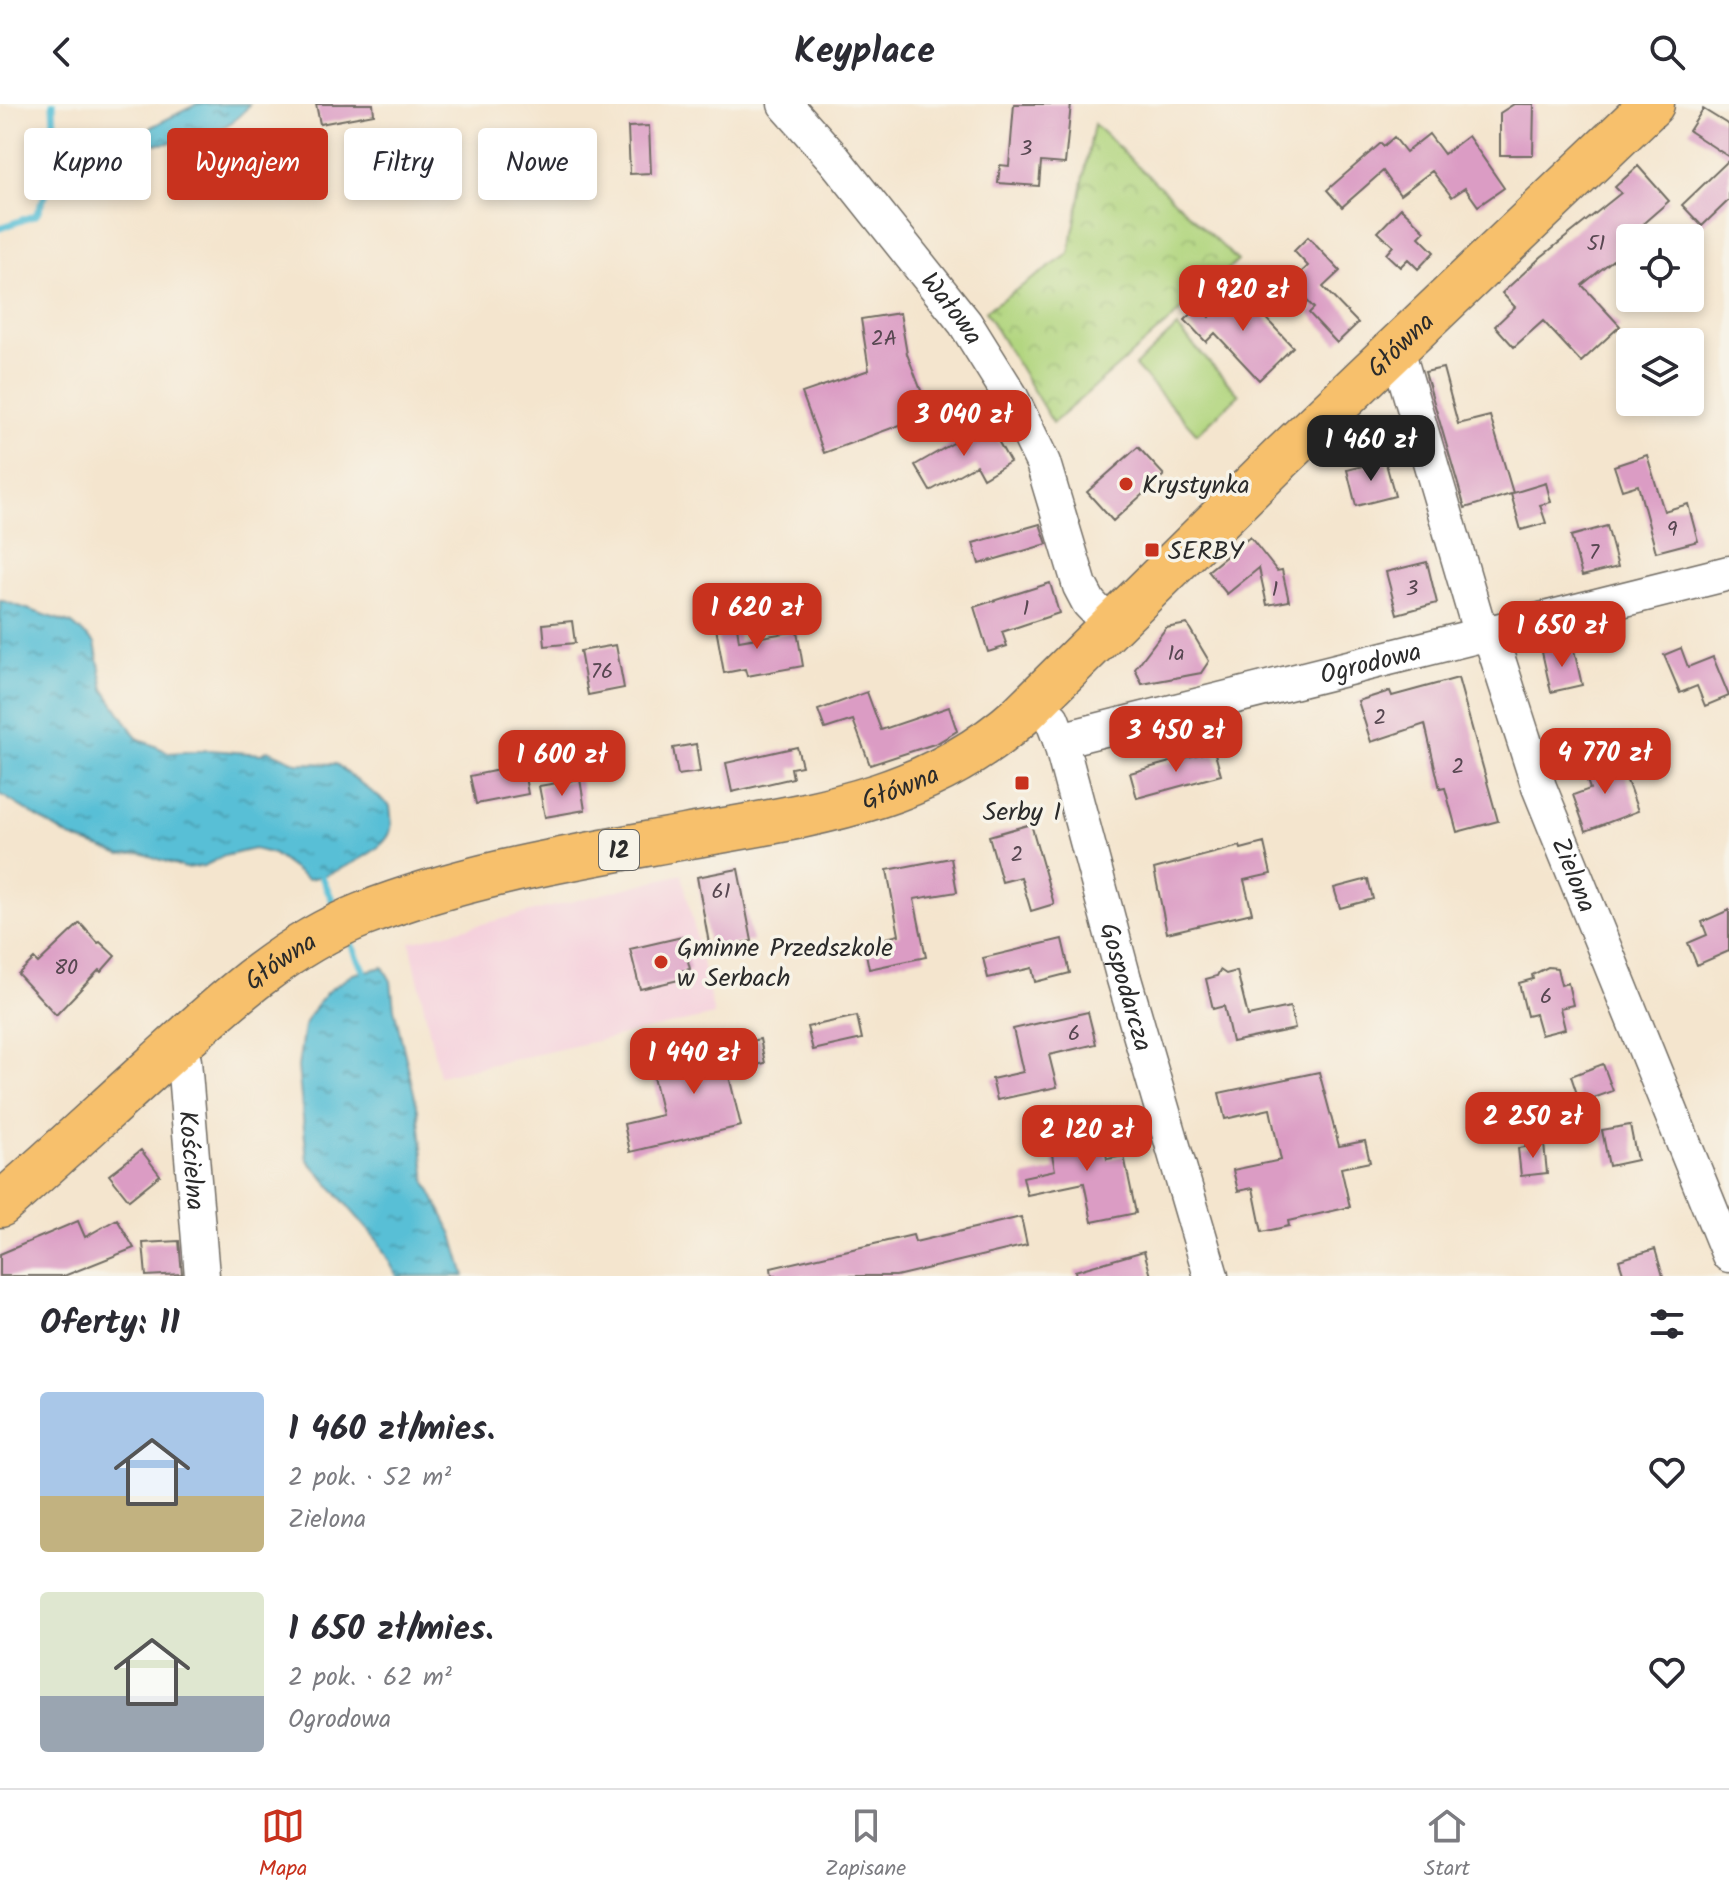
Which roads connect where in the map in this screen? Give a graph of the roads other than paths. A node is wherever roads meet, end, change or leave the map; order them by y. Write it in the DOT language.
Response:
graph roads {
  1 [pos="785,104"];
  2 [pos="1652,104"];
  3 [pos="1397,349"];
  4 [pos="1729,573"];
  5 [pos="1111,626"];
  6 [pos="1485,633"];
  7 [pos="1036,700"];
  8 [pos="1060,740"];
  9 [pos="172,1050"];
  10 [pos="0,1205"];
  11 [pos="1729,1255"];
  12 [pos="202,1276"];
  13 [pos="1211,1276"];
  1 -- 5 [label="street, Wałowa"];
  2 -- 3 [label="main road, Główna / 12"];
  3 -- 5 [label="main road, Główna / 12"];
  3 -- 6 [label="street, Zielona"];
  4 -- 6 [label="street, Ogrodowa"];
  5 -- 7 [label="main road, Główna / 12"];
  6 -- 8 [label="street, Ogrodowa"];
  6 -- 11 [label="street, Zielona"];
  7 -- 8 [label="street, Gospodarcza"];
  7 -- 9 [label="main road, Główna / 12"];
  8 -- 13 [label="street, Gospodarcza"];
  9 -- 10 [label="main road, Główna / 12"];
  9 -- 12 [label="street, Kościelna"];
}
